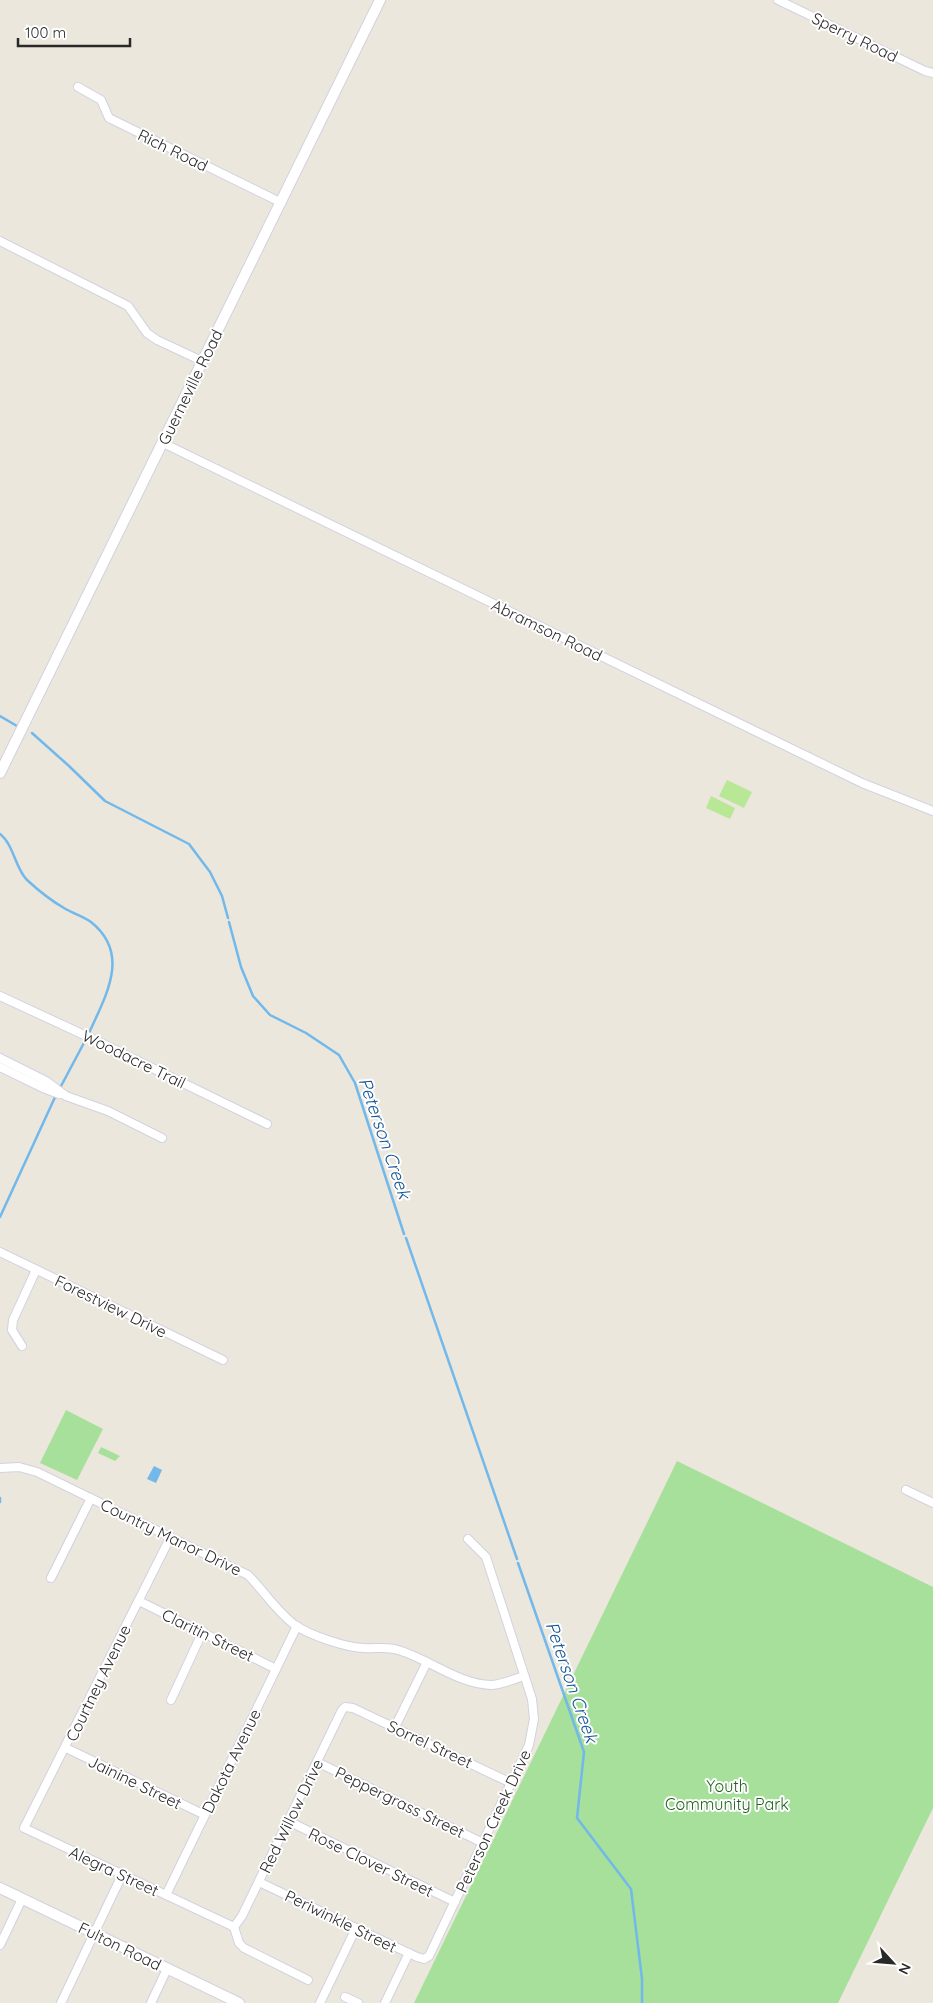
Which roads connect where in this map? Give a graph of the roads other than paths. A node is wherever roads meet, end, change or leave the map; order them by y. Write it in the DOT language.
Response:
graph roads {
  1 [pos="380,0"];
  2 [pos="778,0"];
  3 [pos="933,73"];
  4 [pos="78,87"];
  5 [pos="280,202"];
  6 [pos="0,242"];
  7 [pos="202,361"];
  8 [pos="163,443"];
  9 [pos="0,773"];
  10 [pos="933,811"];
  11 [pos="0,996"];
  12 [pos="0,1058"];
  13 [pos="0,1067"];
  14 [pos="66,1096"];
  15 [pos="267,1124"];
  16 [pos="162,1138"];
  17 [pos="0,1252"];
  18 [pos="36,1270"];
  19 [pos="22,1346"];
  20 [pos="223,1360"];
  21 [pos="0,1468"];
  22 [pos="906,1490"];
  23 [pos="91,1498"];
  24 [pos="933,1503"];
  25 [pos="170,1538"];
  26 [pos="468,1539"];
  27 [pos="51,1578"];
  28 [pos="139,1601"];
  29 [pos="297,1626"];
  30 [pos="203,1631"];
  31 [pos="426,1662"];
  32 [pos="276,1669"];
  33 [pos="524,1676"];
  34 [pos="171,1700"];
  35 [pos="348,1707"];
  36 [pos="395,1728"];
  37 [pos="66,1748"];
  38 [pos="317,1762"];
  39 [pos="511,1783"];
  40 [pos="205,1815"];
  41 [pos="288,1821"];
  42 [pos="24,1828"];
  43 [pos="483,1843"];
  44 [pos="122,1875"];
  45 [pos="259,1882"];
  46 [pos="0,1888"];
  47 [pos="166,1895"];
  48 [pos="22,1899"];
  49 [pos="455,1902"];
  50 [pos="234,1927"];
  51 [pos="356,1928"];
  52 [pos="94,1934"];
  53 [pos="0,1945"];
  54 [pos="409,1954"];
  55 [pos="424,1958"];
  56 [pos="167,1969"];
  57 [pos="308,1980"];
  58 [pos="345,1997"];
  59 [pos="60,2003"];
  60 [pos="151,2003"];
  61 [pos="239,2003"];
  62 [pos="320,2003"];
  63 [pos="358,2003"];
  64 [pos="385,2003"];
  1 -- 5 [label="main road, Guerneville Road"];
  2 -- 3 [label="street, Sperry Road"];
  4 -- 5 [label="street, Rich Road"];
  5 -- 7 [label="main road, Guerneville Road"];
  6 -- 7 [label="street"];
  7 -- 8 [label="main road, Guerneville Road"];
  8 -- 9 [label="main road, Guerneville Road"];
  8 -- 10 [label="street, Abramson Road"];
  11 -- 15 [label="street, Woodacre Trail"];
  12 -- 14 [label="street"];
  13 -- 14 [label="street"];
  14 -- 16 [label="street"];
  17 -- 18 [label="street, Forestview Drive"];
  18 -- 19 [label="street"];
  18 -- 20 [label="street, Forestview Drive"];
  21 -- 23 [label="street, Country Manor Drive"];
  22 -- 24 [label="street"];
  23 -- 25 [label="street, Country Manor Drive"];
  23 -- 27 [label="street"];
  25 -- 28 [label="street, Courtney Avenue"];
  25 -- 29 [label="street, Country Manor Drive"];
  26 -- 33 [label="street, Peterson Creek Drive"];
  28 -- 30 [label="street, Claritin Street"];
  28 -- 37 [label="street, Courtney Avenue"];
  29 -- 31 [label="street, Country Manor Drive"];
  29 -- 32 [label="street, Dakota Avenue"];
  30 -- 32 [label="street, Claritin Street"];
  30 -- 34 [label="street"];
  31 -- 33 [label="street, Country Manor Drive"];
  31 -- 36 [label="street"];
  32 -- 40 [label="street, Dakota Avenue"];
  33 -- 39 [label="street, Peterson Creek Drive"];
  35 -- 36 [label="street, Sorrel Street"];
  35 -- 38 [label="street, Red Willow Drive"];
  36 -- 39 [label="street, Sorrel Street"];
  37 -- 40 [label="street, Jainine Street"];
  37 -- 42 [label="street, Courtney Avenue"];
  38 -- 41 [label="street, Red Willow Drive"];
  38 -- 43 [label="street, Peppergrass Street"];
  39 -- 43 [label="street, Peterson Creek Drive"];
  40 -- 47 [label="street, Dakota Avenue"];
  41 -- 45 [label="street, Red Willow Drive"];
  41 -- 49 [label="street, Rose Clover Street"];
  42 -- 44 [label="street, Alegra Street"];
  43 -- 49 [label="street, Peterson Creek Drive"];
  44 -- 47 [label="street, Alegra Street"];
  44 -- 52 [label="street"];
  45 -- 50 [label="street, Red Willow Drive"];
  45 -- 51 [label="street, Periwinkle Street"];
  46 -- 48 [label="main road, Fulton Road"];
  47 -- 50 [label="street, Alegra Street"];
  48 -- 52 [label="main road, Fulton Road"];
  48 -- 53 [label="street"];
  49 -- 55 [label="street, Peterson Creek Drive"];
  50 -- 57 [label="street"];
  51 -- 54 [label="street, Periwinkle Street"];
  51 -- 62 [label="street"];
  52 -- 56 [label="main road, Fulton Road"];
  52 -- 59 [label="street"];
  54 -- 55 [label="street, Periwinkle Street"];
  54 -- 64 [label="street"];
  56 -- 60 [label="street"];
  56 -- 61 [label="main road, Fulton Road"];
  58 -- 63 [label="street"];
}
